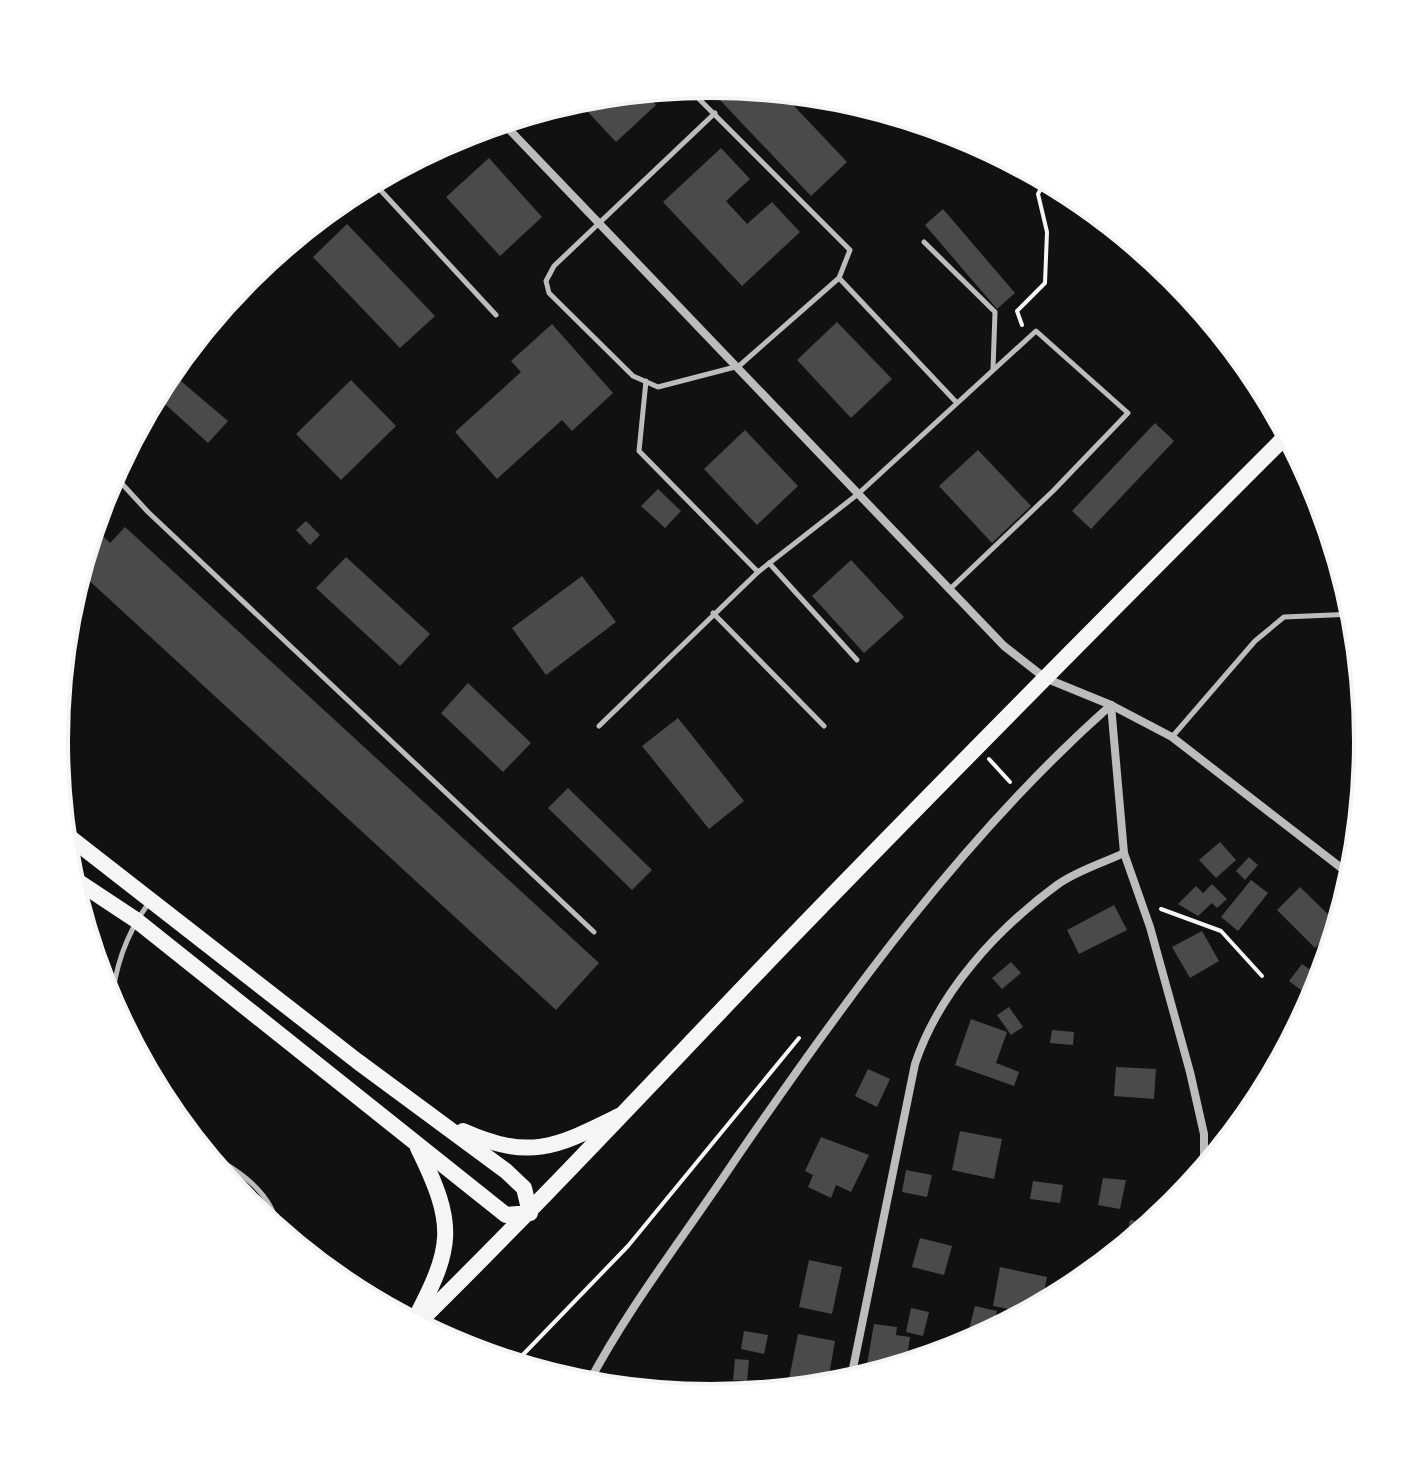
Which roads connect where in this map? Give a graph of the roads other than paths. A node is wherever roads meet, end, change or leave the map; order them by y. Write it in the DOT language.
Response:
graph roads {
  1 [pos="699,99"];
  2 [pos="715,113"];
  3 [pos="511,131"];
  4 [pos="381,191"];
  5 [pos="600,224"];
  6 [pos="924,242"];
  7 [pos="839,278"];
  8 [pos="496,315"];
  9 [pos="739,366"];
  10 [pos="993,370"];
  11 [pos="646,381"];
  12 [pos="957,403"];
  13 [pos="1280,442"];
  14 [pos="122,484"];
  15 [pos="858,494"];
  16 [pos="769,563"];
  17 [pos="758,572"];
  18 [pos="950,590"];
  19 [pos="713,613"];
  20 [pos="1342,615"];
  21 [pos="857,660"];
  22 [pos="1045,678"];
  23 [pos="1111,705"];
  24 [pos="599,726"];
  25 [pos="824,726"];
  26 [pos="1172,737"];
  27 [pos="76,842"];
  28 [pos="1124,853"];
  29 [pos="1342,868"];
  30 [pos="85,886"];
  31 [pos="151,900"];
  32 [pos="136,920"];
  33 [pos="594,932"];
  34 [pos="114,979"];
  35 [pos="619,1116"];
  36 [pos="432,1118"];
  37 [pos="416,1143"];
  38 [pos="1204,1153"];
  39 [pos="229,1166"];
  40 [pos="271,1210"];
  41 [pos="530,1213"];
  42 [pos="419,1314"];
  43 [pos="423,1316"];
  44 [pos="853,1368"];
  45 [pos="594,1373"];
  1 -- 2 [label="lane"];
  2 -- 5 [label="lane"];
  2 -- 7 [label="lane"];
  3 -- 5 [label="street"];
  4 -- 8 [label="lane"];
  5 -- 9 [label="street"];
  5 -- 11 [label="lane"];
  6 -- 10 [label="lane"];
  7 -- 9 [label="lane"];
  7 -- 12 [label="lane"];
  9 -- 11 [label="lane"];
  9 -- 15 [label="street"];
  10 -- 12 [label="lane"];
  10 -- 18 [label="lane"];
  11 -- 17 [label="lane"];
  12 -- 15 [label="lane"];
  13 -- 22 [label="main road"];
  14 -- 33 [label="lane"];
  15 -- 16 [label="lane"];
  15 -- 18 [label="street"];
  16 -- 17 [label="lane"];
  16 -- 21 [label="lane"];
  17 -- 19 [label="lane"];
  18 -- 22 [label="street"];
  19 -- 24 [label="lane"];
  19 -- 25 [label="lane"];
  20 -- 26 [label="lane"];
  22 -- 23 [label="street"];
  22 -- 35 [label="main road"];
  23 -- 26 [label="street"];
  23 -- 28 [label="street"];
  23 -- 45 [label="street"];
  26 -- 29 [label="street"];
  27 -- 31 [label="main road"];
  28 -- 38 [label="street"];
  28 -- 44 [label="street"];
  30 -- 32 [label="main road"];
  31 -- 32 [label="lane"];
  31 -- 36 [label="main road"];
  32 -- 34 [label="lane"];
  32 -- 37 [label="main road"];
  35 -- 36 [label="main road"];
  35 -- 41 [label="main road"];
  36 -- 41 [label="main road"];
  37 -- 41 [label="main road"];
  37 -- 42 [label="main road"];
  39 -- 40 [label="lane"];
  41 -- 43 [label="main road"];
}
